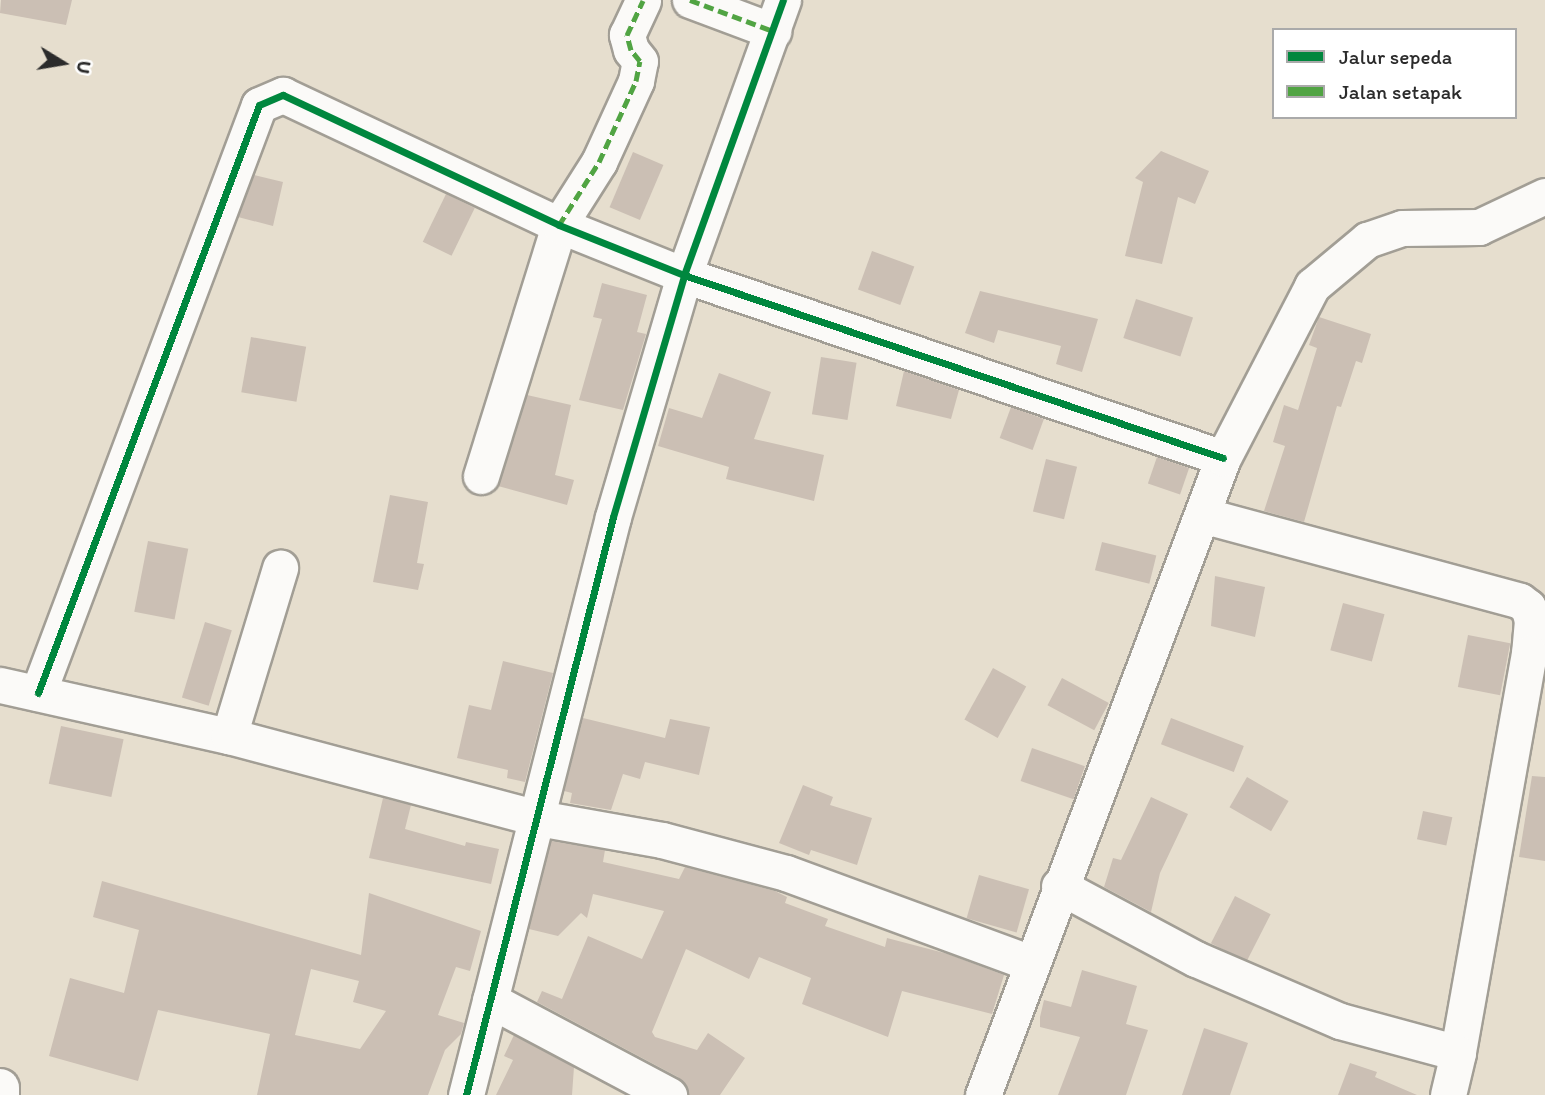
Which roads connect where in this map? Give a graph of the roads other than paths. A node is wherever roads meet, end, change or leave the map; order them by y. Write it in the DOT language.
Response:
graph roads {
  1 [pos="643,0"];
  2 [pos="691,0"];
  3 [pos="778,16"];
  4 [pos="1545,196"];
  5 [pos="559,225"];
  6 [pos="684,275"];
  7 [pos="1223,458"];
  8 [pos="481,476"];
  9 [pos="1202,515"];
  10 [pos="280,568"];
  11 [pos="1539,621"];
  12 [pos="0,685"];
  13 [pos="38,694"];
  14 [pos="229,736"];
  15 [pos="538,818"];
  16 [pos="1059,886"];
  17 [pos="1030,963"];
  18 [pos="491,1000"];
  19 [pos="1458,1053"];
  20 [pos="0,1088"];
  21 [pos="1,1095"];
  22 [pos="466,1095"];
  23 [pos="668,1095"];
  24 [pos="983,1095"];
  25 [pos="1448,1095"];
  1 -- 5 [label="street"];
  2 -- 3 [label="street"];
  3 -- 6 [label="street"];
  4 -- 7 [label="street"];
  5 -- 6 [label="street"];
  5 -- 8 [label="street"];
  5 -- 13 [label="street"];
  6 -- 7 [label="street"];
  6 -- 15 [label="street"];
  7 -- 9 [label="street"];
  9 -- 11 [label="street"];
  9 -- 16 [label="street"];
  10 -- 14 [label="street"];
  11 -- 19 [label="street"];
  12 -- 13 [label="street"];
  13 -- 14 [label="street"];
  14 -- 15 [label="street"];
  15 -- 17 [label="street"];
  15 -- 18 [label="street"];
  16 -- 17 [label="street"];
  16 -- 19 [label="street"];
  17 -- 24 [label="street"];
  18 -- 22 [label="street"];
  18 -- 23 [label="street"];
  19 -- 25 [label="street"];
  20 -- 21 [label="highway"];
}
